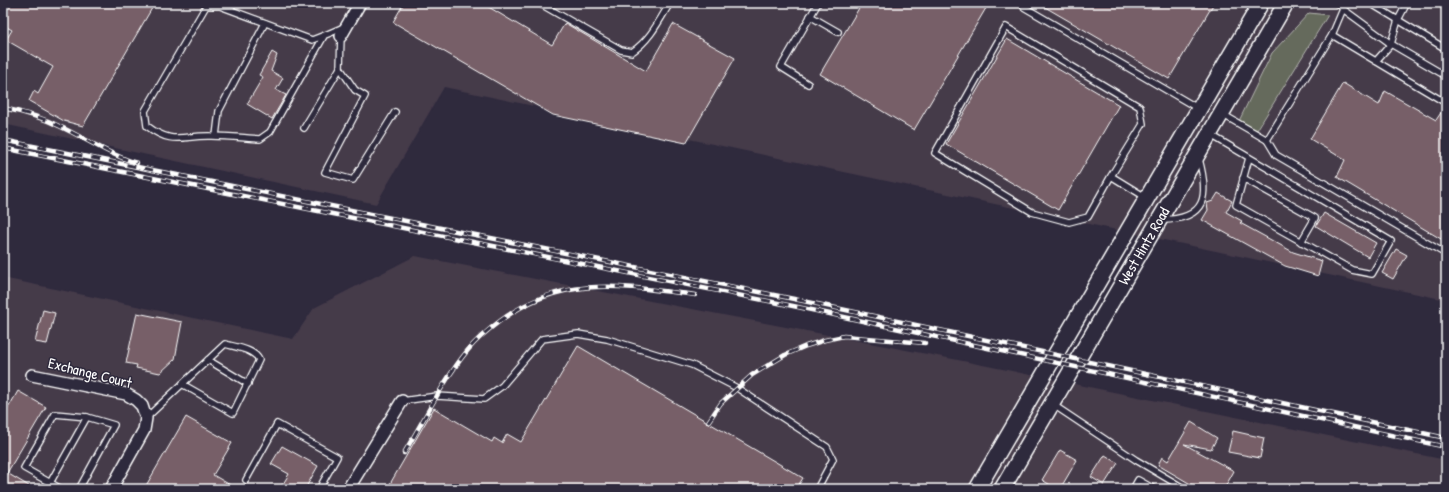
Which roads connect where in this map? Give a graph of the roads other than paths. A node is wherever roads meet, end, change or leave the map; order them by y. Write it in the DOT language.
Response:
graph roads {
  1 [pos="360,3"];
  2 [pos="539,3"];
  3 [pos="670,3"];
  4 [pos="818,3"];
  5 [pos="1026,3"];
  6 [pos="1261,3"];
  7 [pos="1286,3"];
  8 [pos="1338,3"];
  9 [pos="1370,3"];
  10 [pos="1407,3"];
  11 [pos="1342,10"];
  12 [pos="810,16"];
  13 [pos="1398,20"];
  14 [pos="265,23"];
  15 [pos="348,25"];
  16 [pos="838,32"];
  17 [pos="1332,35"];
  18 [pos="324,36"];
  19 [pos="341,36"];
  20 [pos="1390,44"];
  21 [pos="1446,49"];
  22 [pos="1376,61"];
  23 [pos="340,68"];
  24 [pos="1446,76"];
  25 [pos="808,84"];
  26 [pos="1446,103"];
  27 [pos="1199,110"];
  28 [pos="395,112"];
  29 [pos="1222,114"];
  30 [pos="304,128"];
  31 [pos="1210,134"];
  32 [pos="216,136"];
  33 [pos="1267,140"];
  34 [pos="1198,155"];
  35 [pos="1249,158"];
  36 [pos="1111,176"];
  37 [pos="1243,178"];
  38 [pos="1147,198"];
  39 [pos="1159,220"];
  40 [pos="1302,242"];
  41 [pos="1446,254"];
  42 [pos="208,360"];
  43 [pos="32,375"];
  44 [pos="182,384"];
  45 [pos="248,384"];
  46 [pos="402,401"];
  47 [pos="1052,404"];
  48 [pos="88,417"];
  49 [pos="146,418"];
  50 [pos="246,480"];
  51 [pos="50,483"];
  52 [pos="1005,488"];
  53 [pos="60,489"];
  54 [pos="79,489"];
  55 [pos="111,489"];
  56 [pos="319,489"];
  57 [pos="348,489"];
  58 [pos="817,489"];
  59 [pos="977,489"];
  60 [pos="1133,489"];
  61 [pos="1154,489"];
  62 [pos="1185,489"];
  1 -- 15 [label="street"];
  2 -- 3 [label="lane"];
  4 -- 12 [label="lane"];
  5 -- 27 [label="lane"];
  6 -- 27 [label="main road, West Hintz Road"];
  7 -- 29 [label="main road, West Hintz Road"];
  8 -- 11 [label="lane"];
  9 -- 13 [label="lane"];
  10 -- 13 [label="lane"];
  11 -- 17 [label="lane"];
  11 -- 20 [label="lane"];
  12 -- 16 [label="lane"];
  12 -- 25 [label="lane"];
  13 -- 20 [label="lane"];
  13 -- 21 [label="lane"];
  14 -- 18 [label="lane"];
  14 -- 32 [label="lane"];
  14 -- 32 [label="lane"];
  15 -- 18 [label="lane"];
  15 -- 19 [label="street"];
  17 -- 22 [label="lane"];
  17 -- 33 [label="lane"];
  18 -- 32 [label="lane"];
  19 -- 23 [label="lane"];
  20 -- 22 [label="lane"];
  20 -- 24 [label="lane"];
  22 -- 26 [label="lane"];
  23 -- 28 [label="lane"];
  23 -- 30 [label="lane"];
  27 -- 38 [label="main road, West Hintz Road"];
  29 -- 31 [label="main road, West Hintz Road"];
  29 -- 33 [label="lane"];
  31 -- 34 [label="main road, West Hintz Road"];
  31 -- 35 [label="lane"];
  33 -- 41 [label="lane"];
  34 -- 39 [label="main road, West Hintz Road"];
  34 -- 39 [label="lane"];
  35 -- 37 [label="lane"];
  35 -- 40 [label="lane"];
  36 -- 36 [label="lane"];
  36 -- 38 [label="lane"];
  37 -- 40 [label="lane"];
  37 -- 40 [label="lane"];
  38 -- 59 [label="main road, West Hintz Road"];
  39 -- 47 [label="main road, West Hintz Road"];
  42 -- 44 [label="lane"];
  42 -- 45 [label="lane"];
  42 -- 45 [label="lane"];
  43 -- 49 [label="street, Exchange Court"];
  44 -- 45 [label="lane"];
  44 -- 49 [label="lane"];
  46 -- 57 [label="street"];
  46 -- 58 [label="lane"];
  47 -- 52 [label="main road, West Hintz Road"];
  47 -- 62 [label="lane"];
  48 -- 51 [label="lane"];
  48 -- 51 [label="lane"];
  48 -- 54 [label="lane"];
  49 -- 55 [label="street"];
  50 -- 56 [label="lane"];
  51 -- 53 [label="lane"];
  60 -- 61 [label="lane"];
}
